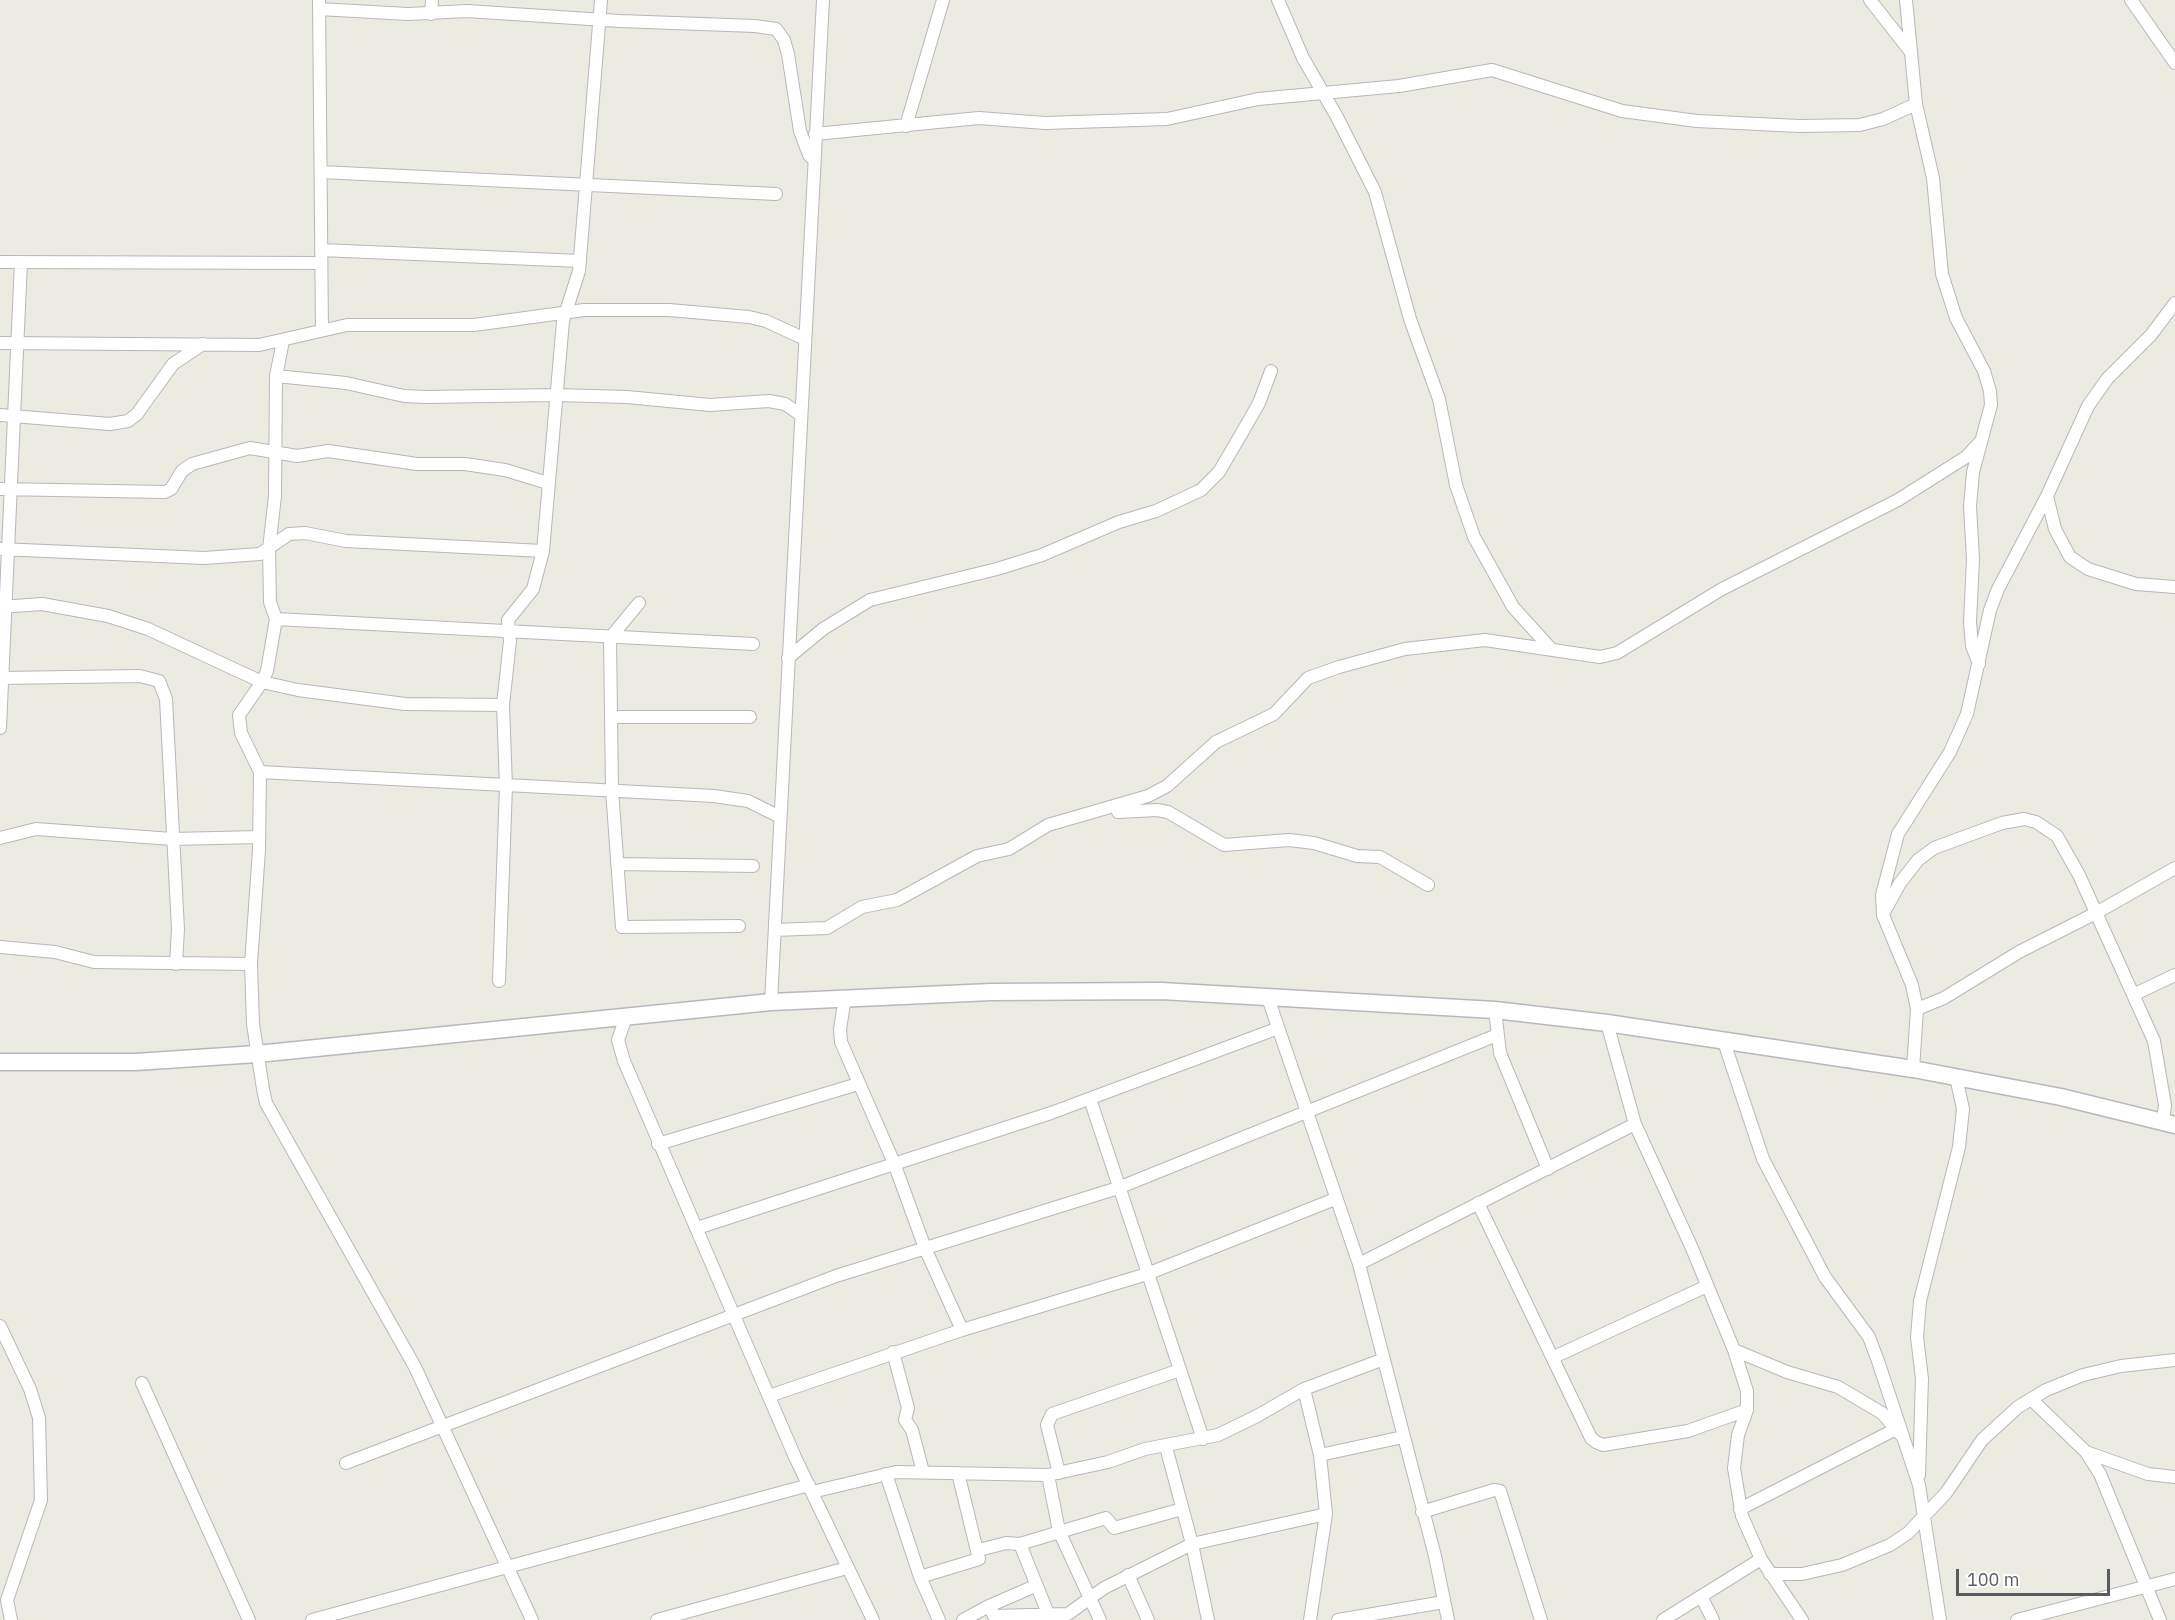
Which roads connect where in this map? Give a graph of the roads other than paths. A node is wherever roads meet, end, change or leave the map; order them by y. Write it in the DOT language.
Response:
graph roads {
  1 [pos="432,0"];
  2 [pos="601,0"];
  3 [pos="823,0"];
  4 [pos="943,0"];
  5 [pos="1278,0"];
  6 [pos="1870,0"];
  7 [pos="1906,0"];
  8 [pos="2131,0"];
  9 [pos="319,5"];
  10 [pos="431,14"];
  11 [pos="599,19"];
  12 [pos="1913,54"];
  13 [pos="2175,63"];
  14 [pos="1322,95"];
  15 [pos="1916,104"];
  16 [pos="906,126"];
  17 [pos="815,134"];
  18 [pos="814,160"];
  19 [pos="321,171"];
  20 [pos="585,186"];
  21 [pos="776,194"];
  22 [pos="321,250"];
  23 [pos="580,261"];
  24 [pos="0,262"];
  25 [pos="21,262"];
  26 [pos="320,263"];
  27 [pos="2175,303"];
  28 [pos="566,312"];
  29 [pos="322,330"];
  30 [pos="805,339"];
  31 [pos="283,341"];
  32 [pos="0,343"];
  33 [pos="17,344"];
  34 [pos="203,344"];
  35 [pos="1271,371"];
  36 [pos="276,376"];
  37 [pos="556,395"];
  38 [pos="0,415"];
  39 [pos="14,415"];
  40 [pos="801,415"];
  41 [pos="1981,441"];
  42 [pos="275,454"];
  43 [pos="548,483"];
  44 [pos="5,490"];
  45 [pos="2047,496"];
  46 [pos="269,549"];
  47 [pos="4,550"];
  48 [pos="543,551"];
  49 [pos="2175,587"];
  50 [pos="639,603"];
  51 [pos="3,606"];
  52 [pos="276,619"];
  53 [pos="509,632"];
  54 [pos="610,637"];
  55 [pos="753,644"];
  56 [pos="1552,650"];
  57 [pos="788,658"];
  58 [pos="1979,664"];
  59 [pos="1,678"];
  60 [pos="262,682"];
  61 [pos="503,705"];
  62 [pos="611,717"];
  63 [pos="750,717"];
  64 [pos="0,728"];
  65 [pos="260,772"];
  66 [pos="506,786"];
  67 [pos="612,790"];
  68 [pos="1101,812"];
  69 [pos="780,817"];
  70 [pos="259,837"];
  71 [pos="0,838"];
  72 [pos="172,839"];
  73 [pos="618,864"];
  74 [pos="753,866"];
  75 [pos="2175,868"];
  76 [pos="1428,885"];
  77 [pos="2096,913"];
  78 [pos="1883,915"];
  79 [pos="739,926"];
  80 [pos="775,930"];
  81 [pos="0,947"];
  82 [pos="176,964"];
  83 [pos="251,964"];
  84 [pos="2175,975"];
  85 [pos="499,981"];
  86 [pos="2135,994"];
  87 [pos="1267,995"];
  88 [pos="845,998"];
  89 [pos="771,1002"];
  90 [pos="1917,1009"];
  91 [pos="1495,1010"];
  92 [pos="626,1017"];
  93 [pos="1607,1023"];
  94 [pos="1276,1029"];
  95 [pos="1497,1035"];
  96 [pos="1723,1039"];
  97 [pos="257,1054"];
  98 [pos="0,1062"];
  99 [pos="1913,1069"];
  100 [pos="1956,1077"];
  101 [pos="858,1084"];
  102 [pos="2175,1095"];
  103 [pos="1090,1099"];
  104 [pos="1306,1111"];
  105 [pos="2168,1117"];
  106 [pos="1635,1124"];
  107 [pos="658,1144"];
  108 [pos="894,1163"];
  109 [pos="1548,1168"];
  110 [pos="1118,1188"];
  111 [pos="1335,1199"];
  112 [pos="1478,1203"];
  113 [pos="697,1228"];
  114 [pos="925,1248"];
  115 [pos="1359,1264"];
  116 [pos="1147,1274"];
  117 [pos="1707,1286"];
  118 [pos="734,1315"];
  119 [pos="0,1326"];
  120 [pos="962,1330"];
  121 [pos="1734,1350"];
  122 [pos="893,1352"];
  123 [pos="1554,1357"];
  124 [pos="1384,1359"];
  125 [pos="2175,1360"];
  126 [pos="1180,1370"];
  127 [pos="142,1383"];
  128 [pos="1304,1389"];
  129 [pos="769,1396"];
  130 [pos="2031,1399"];
  131 [pos="1747,1410"];
  132 [pos="442,1426"];
  133 [pos="1896,1429"];
  134 [pos="1403,1437"];
  135 [pos="1203,1438"];
  136 [pos="1904,1439"];
  137 [pos="1166,1447"];
  138 [pos="2086,1452"];
  139 [pos="1320,1455"];
  140 [pos="345,1463"];
  141 [pos="923,1472"];
  142 [pos="958,1473"];
  143 [pos="886,1474"];
  144 [pos="1053,1474"];
  145 [pos="2175,1478"];
  146 [pos="1919,1485"];
  147 [pos="811,1489"];
  148 [pos="1182,1509"];
  149 [pos="1740,1509"];
  150 [pos="1422,1512"];
  151 [pos="1326,1514"];
  152 [pos="1923,1517"];
  153 [pos="1059,1531"];
  154 [pos="1020,1544"];
  155 [pos="1192,1544"];
  156 [pos="979,1550"];
  157 [pos="1761,1559"];
  158 [pos="507,1567"];
  159 [pos="847,1568"];
  160 [pos="1770,1574"];
  161 [pos="1128,1575"];
  162 [pos="920,1577"];
  163 [pos="2175,1579"];
  164 [pos="1035,1586"];
  165 [pos="2145,1587"];
  166 [pos="1701,1596"];
  167 [pos="1091,1599"];
  168 [pos="3,1602"];
  169 [pos="1444,1602"];
  170 [pos="993,1614"];
  171 [pos="1049,1616"];
  172 [pos="11,1620"];
  173 [pos="249,1620"];
  174 [pos="312,1620"];
  175 [pos="532,1620"];
  176 [pos="657,1620"];
  177 [pos="873,1620"];
  178 [pos="939,1620"];
  179 [pos="963,1620"];
  180 [pos="1100,1620"];
  181 [pos="1148,1620"];
  182 [pos="1208,1620"];
  183 [pos="1310,1620"];
  184 [pos="1338,1620"];
  185 [pos="1448,1620"];
  186 [pos="1540,1620"];
  187 [pos="1663,1620"];
  188 [pos="1713,1620"];
  189 [pos="1802,1620"];
  190 [pos="1940,1620"];
  191 [pos="2017,1620"];
  192 [pos="2160,1620"];
  1 -- 10 [label="street"];
  2 -- 11 [label="street"];
  3 -- 17 [label="street"];
  4 -- 16 [label="street"];
  5 -- 14 [label="street"];
  6 -- 12 [label="street"];
  7 -- 12 [label="street"];
  8 -- 13 [label="street"];
  9 -- 10 [label="street"];
  9 -- 19 [label="street"];
  10 -- 11 [label="street"];
  11 -- 18 [label="street"];
  11 -- 20 [label="street"];
  12 -- 15 [label="street"];
  14 -- 15 [label="street"];
  14 -- 16 [label="street"];
  14 -- 56 [label="street"];
  15 -- 41 [label="street"];
  16 -- 17 [label="street"];
  17 -- 18 [label="street"];
  18 -- 30 [label="street"];
  19 -- 20 [label="street"];
  19 -- 22 [label="street"];
  20 -- 21 [label="street"];
  20 -- 23 [label="street"];
  22 -- 23 [label="street"];
  22 -- 26 [label="street"];
  23 -- 28 [label="street"];
  24 -- 25 [label="street"];
  25 -- 26 [label="street"];
  25 -- 33 [label="street"];
  26 -- 29 [label="street"];
  27 -- 45 [label="street"];
  28 -- 29 [label="street"];
  28 -- 30 [label="street"];
  28 -- 37 [label="street"];
  29 -- 31 [label="street"];
  30 -- 40 [label="street"];
  31 -- 34 [label="street"];
  31 -- 36 [label="street"];
  32 -- 33 [label="street"];
  33 -- 34 [label="street"];
  33 -- 39 [label="street"];
  34 -- 39 [label="street"];
  35 -- 57 [label="street"];
  36 -- 37 [label="street"];
  36 -- 42 [label="street"];
  37 -- 40 [label="street"];
  37 -- 43 [label="street"];
  38 -- 39 [label="street"];
  39 -- 44 [label="street"];
  40 -- 57 [label="street"];
  41 -- 56 [label="street"];
  41 -- 58 [label="street"];
  42 -- 43 [label="street"];
  42 -- 44 [label="street"];
  42 -- 46 [label="street"];
  43 -- 48 [label="street"];
  44 -- 47 [label="street"];
  45 -- 49 [label="street"];
  45 -- 58 [label="street"];
  46 -- 47 [label="street"];
  46 -- 48 [label="street"];
  46 -- 52 [label="street"];
  47 -- 51 [label="street"];
  48 -- 53 [label="street"];
  50 -- 54 [label="street"];
  51 -- 59 [label="street"];
  51 -- 60 [label="street"];
  52 -- 53 [label="street"];
  52 -- 60 [label="street"];
  53 -- 54 [label="street"];
  53 -- 61 [label="street"];
  54 -- 55 [label="street"];
  54 -- 62 [label="street"];
  56 -- 68 [label="street"];
  57 -- 69 [label="street"];
  58 -- 78 [label="street"];
  59 -- 64 [label="street"];
  59 -- 72 [label="street"];
  60 -- 61 [label="street"];
  60 -- 65 [label="street"];
  61 -- 66 [label="street"];
  62 -- 63 [label="street"];
  62 -- 67 [label="street"];
  65 -- 66 [label="street"];
  65 -- 70 [label="street"];
  66 -- 67 [label="street"];
  66 -- 85 [label="street"];
  67 -- 69 [label="street"];
  67 -- 73 [label="street"];
  68 -- 76 [label="street"];
  68 -- 80 [label="street"];
  69 -- 80 [label="street"];
  70 -- 72 [label="street"];
  70 -- 83 [label="street"];
  71 -- 72 [label="street"];
  72 -- 82 [label="street"];
  73 -- 74 [label="street"];
  73 -- 79 [label="street"];
  75 -- 77 [label="street"];
  77 -- 78 [label="street"];
  77 -- 86 [label="street"];
  77 -- 90 [label="street"];
  78 -- 90 [label="street"];
  80 -- 89 [label="street"];
  81 -- 82 [label="street"];
  82 -- 83 [label="street"];
  83 -- 97 [label="street"];
  84 -- 86 [label="street"];
  86 -- 105 [label="street"];
  87 -- 88 [label="street"];
  87 -- 91 [label="street"];
  87 -- 94 [label="street"];
  88 -- 89 [label="street"];
  88 -- 101 [label="street"];
  89 -- 92 [label="street"];
  90 -- 99 [label="street"];
  91 -- 93 [label="street"];
  91 -- 95 [label="street"];
  92 -- 97 [label="street"];
  92 -- 107 [label="street"];
  93 -- 96 [label="street"];
  93 -- 106 [label="street"];
  94 -- 103 [label="street"];
  94 -- 104 [label="street"];
  95 -- 104 [label="street"];
  95 -- 109 [label="street"];
  96 -- 99 [label="street"];
  96 -- 136 [label="street"];
  97 -- 98 [label="street"];
  97 -- 132 [label="street"];
  99 -- 100 [label="street"];
  100 -- 105 [label="street"];
  100 -- 146 [label="street"];
  101 -- 107 [label="street"];
  101 -- 108 [label="street"];
  102 -- 105 [label="street"];
  103 -- 108 [label="street"];
  103 -- 110 [label="street"];
  104 -- 110 [label="street"];
  104 -- 111 [label="street"];
  106 -- 109 [label="street"];
  106 -- 117 [label="street"];
  107 -- 113 [label="street"];
  108 -- 113 [label="street"];
  108 -- 114 [label="street"];
  109 -- 112 [label="street"];
  110 -- 114 [label="street"];
  110 -- 116 [label="street"];
  111 -- 115 [label="street"];
  111 -- 116 [label="street"];
  112 -- 115 [label="street"];
  112 -- 123 [label="street"];
  113 -- 118 [label="street"];
  114 -- 118 [label="street"];
  114 -- 120 [label="street"];
  115 -- 124 [label="street"];
  116 -- 120 [label="street"];
  116 -- 126 [label="street"];
  117 -- 121 [label="street"];
  117 -- 123 [label="street"];
  118 -- 129 [label="street"];
  118 -- 132 [label="street"];
  119 -- 168 [label="street"];
  120 -- 122 [label="street"];
  121 -- 131 [label="street"];
  121 -- 133 [label="street"];
  122 -- 129 [label="street"];
  122 -- 141 [label="street"];
  123 -- 131 [label="street"];
  124 -- 128 [label="street"];
  124 -- 134 [label="street"];
  125 -- 130 [label="street"];
  126 -- 135 [label="street"];
  126 -- 144 [label="street"];
  127 -- 173 [label="street"];
  128 -- 135 [label="street"];
  128 -- 139 [label="street"];
  129 -- 147 [label="street"];
  130 -- 138 [label="street"];
  130 -- 152 [label="street"];
  131 -- 149 [label="street"];
  132 -- 140 [label="street"];
  132 -- 158 [label="street"];
  133 -- 136 [label="street"];
  133 -- 149 [label="street"];
  134 -- 139 [label="street"];
  134 -- 150 [label="street"];
  135 -- 137 [label="street"];
  136 -- 146 [label="street"];
  137 -- 144 [label="street"];
  137 -- 148 [label="street"];
  138 -- 145 [label="street"];
  138 -- 165 [label="street"];
  139 -- 151 [label="street"];
  141 -- 142 [label="street"];
  141 -- 143 [label="street"];
  142 -- 144 [label="street"];
  142 -- 156 [label="street"];
  143 -- 147 [label="street"];
  143 -- 162 [label="street"];
  144 -- 153 [label="street"];
  146 -- 152 [label="street"];
  147 -- 158 [label="street"];
  147 -- 159 [label="street"];
  148 -- 153 [label="street"];
  148 -- 155 [label="street"];
  149 -- 157 [label="street"];
  150 -- 169 [label="street"];
  150 -- 186 [label="street"];
  151 -- 155 [label="street"];
  151 -- 183 [label="street"];
  152 -- 160 [label="street"];
  152 -- 190 [label="street"];
  153 -- 154 [label="street"];
  153 -- 167 [label="street"];
  154 -- 156 [label="street"];
  154 -- 164 [label="street"];
  155 -- 161 [label="street"];
  155 -- 182 [label="street"];
  156 -- 162 [label="street"];
  157 -- 160 [label="street"];
  157 -- 166 [label="street"];
  158 -- 174 [label="street"];
  158 -- 175 [label="street"];
  159 -- 176 [label="street"];
  159 -- 177 [label="street"];
  160 -- 189 [label="street"];
  161 -- 167 [label="street"];
  161 -- 181 [label="street"];
  162 -- 178 [label="street"];
  163 -- 165 [label="street"];
  164 -- 170 [label="street"];
  164 -- 171 [label="street"];
  165 -- 191 [label="street"];
  165 -- 192 [label="street"];
  166 -- 187 [label="street"];
  166 -- 188 [label="street"];
  167 -- 171 [label="street"];
  167 -- 180 [label="street"];
  168 -- 172 [label="street"];
  169 -- 184 [label="street"];
  169 -- 185 [label="street"];
  170 -- 171 [label="street"];
  170 -- 179 [label="street"];
}
